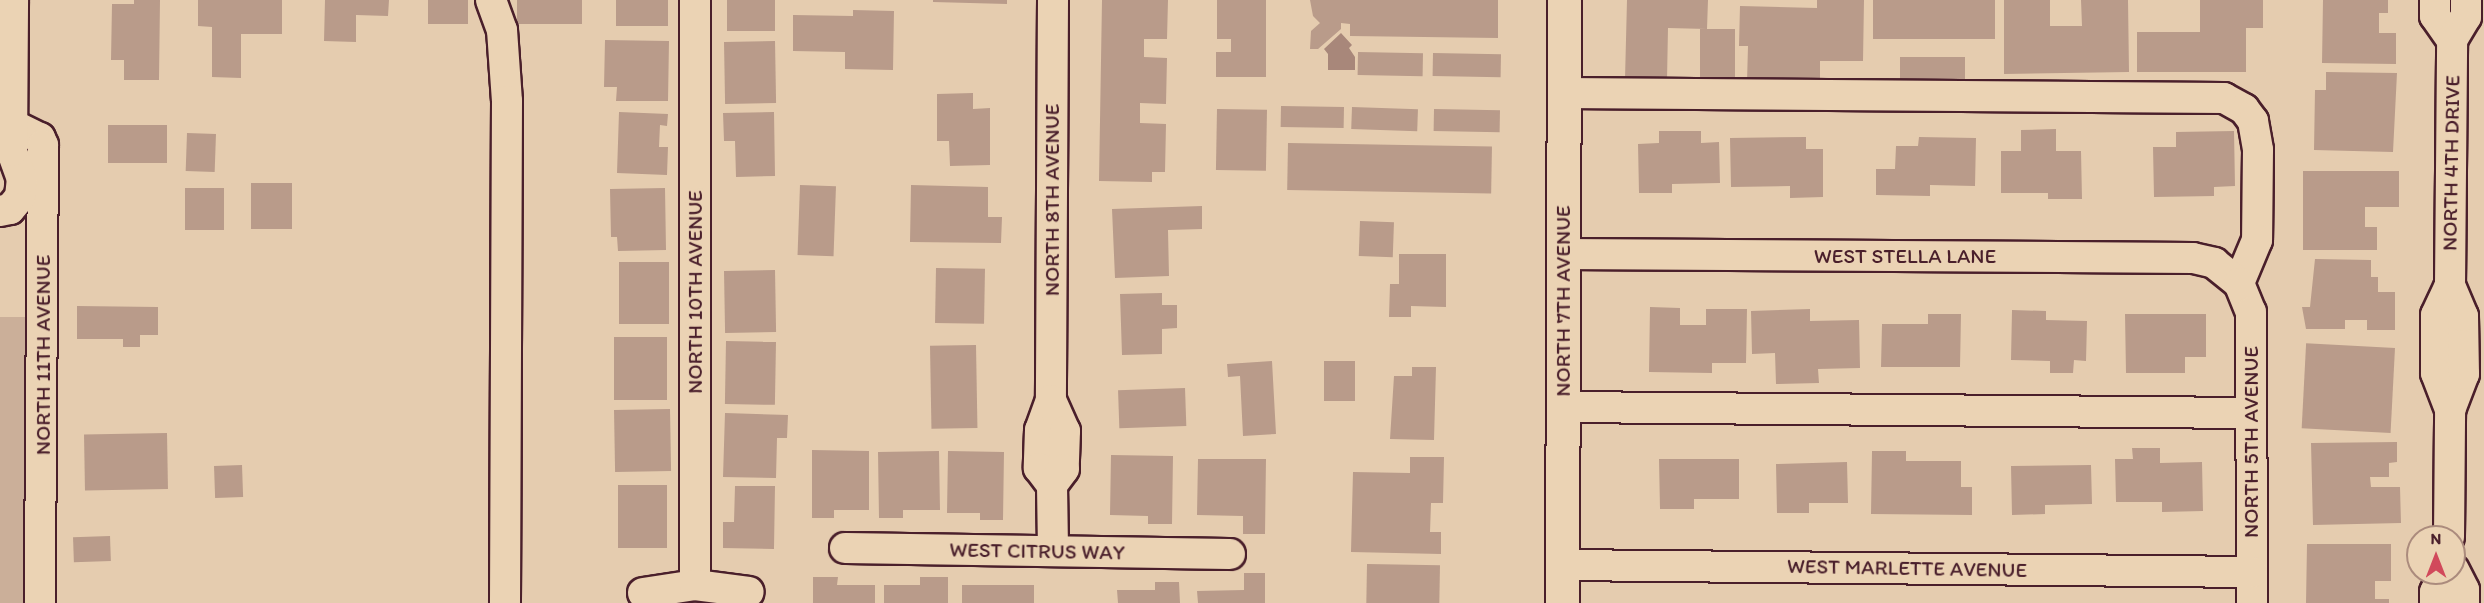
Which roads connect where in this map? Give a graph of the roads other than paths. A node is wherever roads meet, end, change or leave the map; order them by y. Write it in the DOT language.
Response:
graph roads {
  1 [pos="13,0"];
  2 [pos="491,0"];
  3 [pos="695,0"];
  4 [pos="1053,0"];
  5 [pos="1564,0"];
  6 [pos="2435,0"];
  7 [pos="2466,0"];
  8 [pos="2452,40"];
  9 [pos="1564,93"];
  10 [pos="8,149"];
  11 [pos="0,211"];
  12 [pos="1563,254"];
  13 [pos="2239,283"];
  14 [pos="1563,407"];
  15 [pos="2251,413"];
  16 [pos="2449,525"];
  17 [pos="845,548"];
  18 [pos="1053,551"];
  19 [pos="1230,554"];
  20 [pos="1562,565"];
  21 [pos="2252,572"];
  22 [pos="695,585"];
  23 [pos="2438,585"];
  24 [pos="2462,585"];
  25 [pos="749,592"];
  26 [pos="643,593"];
  27 [pos="40,603"];
  28 [pos="505,603"];
  29 [pos="1562,603"];
  30 [pos="2252,603"];
  31 [pos="2435,603"];
  32 [pos="2464,603"];
  1 -- 10 [label="street"];
  2 -- 28 [label="street"];
  3 -- 22 [label="street, NORTH 10TH AVENUE"];
  4 -- 18 [label="street, NORTH 8TH AVENUE"];
  5 -- 9 [label="main road, NORTH 7TH AVENUE"];
  6 -- 8 [label="street"];
  7 -- 8 [label="street, NORTH 4TH DRIVE"];
  8 -- 16 [label="street, NORTH 4TH DRIVE"];
  9 -- 12 [label="main road, NORTH 7TH AVENUE"];
  9 -- 13 [label="street"];
  10 -- 11 [label="street"];
  10 -- 27 [label="street, NORTH 11TH AVENUE"];
  12 -- 13 [label="street, WEST STELLA LANE"];
  12 -- 14 [label="main road, NORTH 7TH AVENUE"];
  13 -- 15 [label="street, NORTH 5TH AVENUE"];
  14 -- 15 [label="street"];
  14 -- 20 [label="main road, NORTH 7TH AVENUE"];
  15 -- 21 [label="street, NORTH 5TH AVENUE"];
  17 -- 18 [label="street, WEST CITRUS WAY"];
  18 -- 19 [label="street, WEST CITRUS WAY"];
  20 -- 21 [label="street, WEST MARLETTE AVENUE"];
  20 -- 29 [label="main road, NORTH 7TH AVENUE"];
  21 -- 30 [label="street, NORTH 5TH AVENUE"];
  22 -- 25 [label="street"];
  22 -- 26 [label="street"];
  23 -- 31 [label="street"];
  24 -- 32 [label="street"];
}
